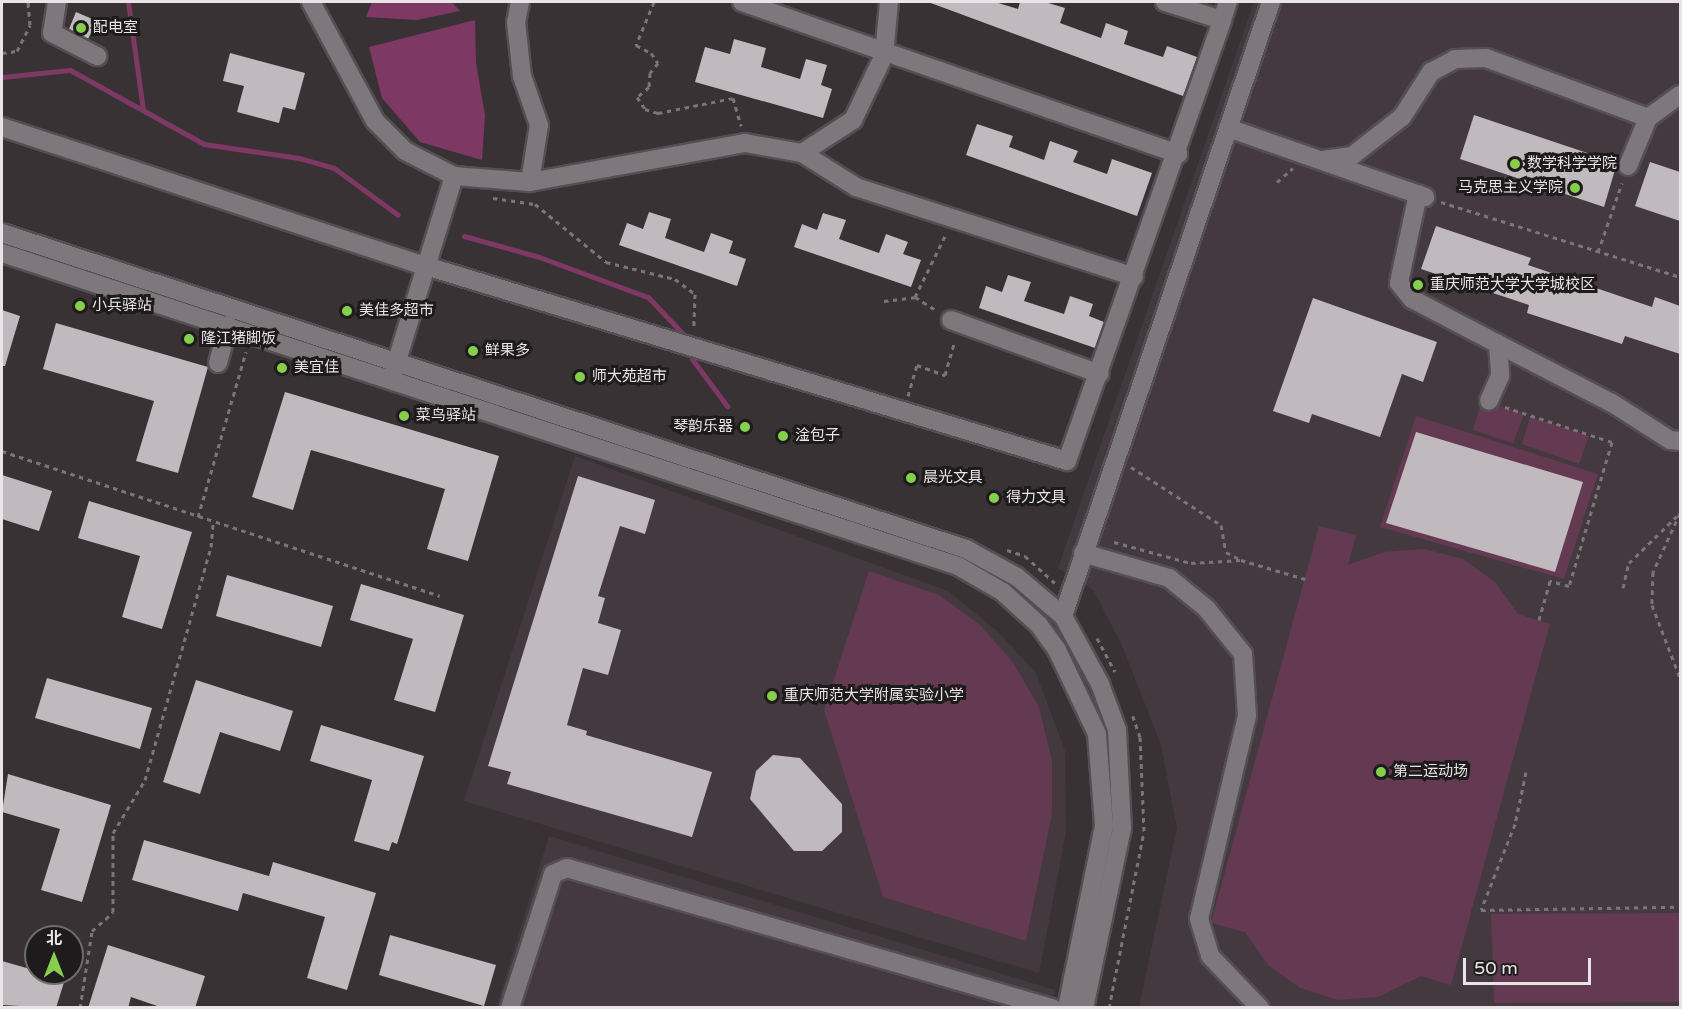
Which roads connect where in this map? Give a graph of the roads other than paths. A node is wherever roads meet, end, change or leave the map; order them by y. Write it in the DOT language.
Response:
graph roads {
  1 [pos="57,2"];
  2 [pos="311,2"];
  3 [pos="520,2"];
  4 [pos="742,2"];
  5 [pos="889,2"];
  6 [pos="1166,2"];
  7 [pos="1228,2"];
  8 [pos="1271,2"];
  9 [pos="1222,20"];
  10 [pos="884,55"];
  11 [pos="97,56"];
  12 [pos="1680,95"];
  13 [pos="1648,118"];
  14 [pos="2,127"];
  15 [pos="1228,128"];
  16 [pos="802,153"];
  17 [pos="1178,154"];
  18 [pos="1323,160"];
  19 [pos="1628,166"];
  20 [pos="454,176"];
  21 [pos="530,182"];
  22 [pos="2,233"];
  23 [pos="2,253"];
  24 [pos="426,266"];
  25 [pos="1134,277"];
  26 [pos="956,322"];
  27 [pos="228,325"];
  28 [pos="1498,344"];
  29 [pos="397,359"];
  30 [pos="218,363"];
  31 [pos="1100,374"];
  32 [pos="392,377"];
  33 [pos="1489,401"];
  34 [pos="1680,441"];
  35 [pos="1083,553"];
  36 [pos="1063,616"];
  37 [pos="510,1008"];
  38 [pos="1052,1008"];
  39 [pos="1066,1008"];
  40 [pos="1084,1008"];
  41 [pos="1260,1008"];
  1 -- 11 [label="street"];
  2 -- 20 [label="street"];
  3 -- 21 [label="street"];
  4 -- 10 [label="street"];
  5 -- 10 [label="street"];
  6 -- 9 [label="street"];
  7 -- 9 [label="street"];
  8 -- 15 [label="street"];
  9 -- 17 [label="street"];
  10 -- 16 [label="street"];
  10 -- 17 [label="street"];
  12 -- 13 [label="street"];
  13 -- 18 [label="street"];
  13 -- 19 [label="street"];
  14 -- 24 [label="street"];
  15 -- 18 [label="street"];
  15 -- 35 [label="street"];
  16 -- 21 [label="street"];
  16 -- 25 [label="street"];
  17 -- 25 [label="street"];
  18 -- 28 [label="street"];
  20 -- 21 [label="street"];
  20 -- 24 [label="street"];
  22 -- 29 [label="street"];
  23 -- 27 [label="street"];
  24 -- 29 [label="street"];
  24 -- 31 [label="street"];
  25 -- 31 [label="street"];
  26 -- 31 [label="street"];
  27 -- 30 [label="street"];
  27 -- 32 [label="street"];
  28 -- 33 [label="street"];
  28 -- 34 [label="street"];
  29 -- 32 [label="street"];
  29 -- 36 [label="street"];
  32 -- 39 [label="street"];
  35 -- 36 [label="street"];
  35 -- 41 [label="street"];
  36 -- 40 [label="street"];
  37 -- 38 [label="street"];
}
